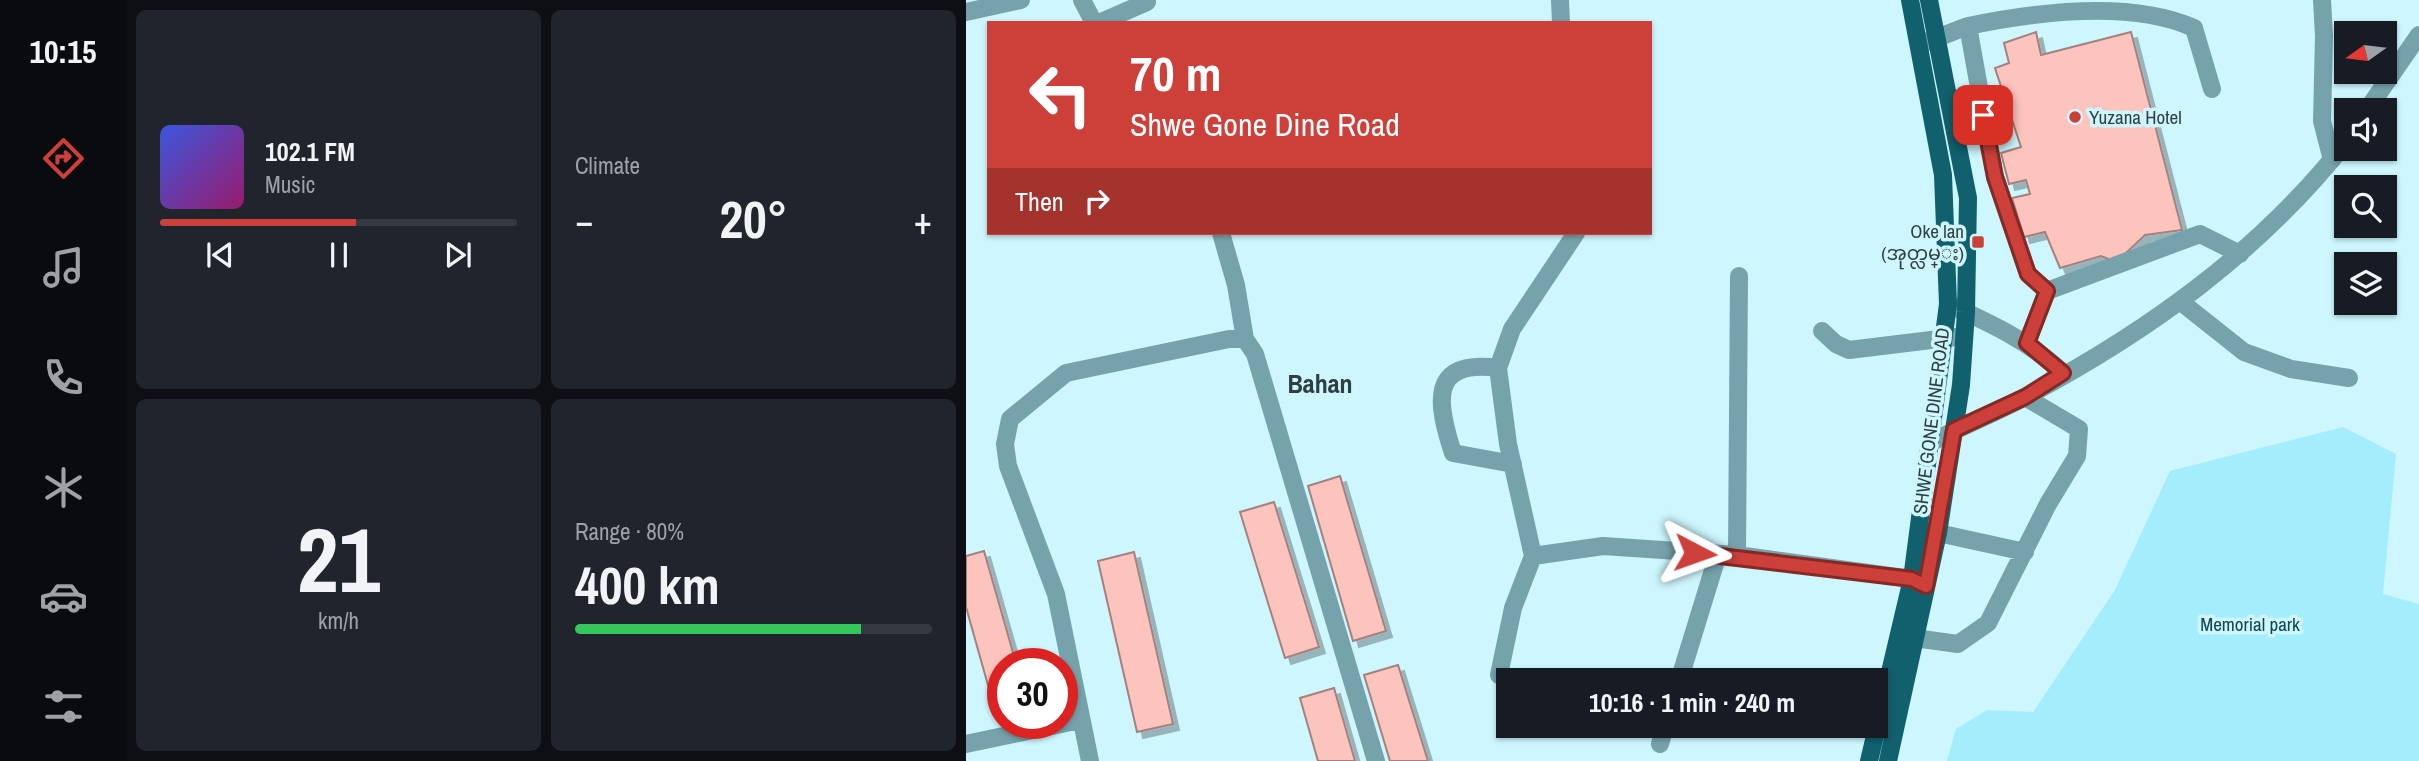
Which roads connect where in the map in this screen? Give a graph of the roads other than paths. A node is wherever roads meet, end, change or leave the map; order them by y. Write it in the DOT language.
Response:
graph roads {
  1 [pos="1021,0"];
  2 [pos="1082,0"];
  3 [pos="1560,0"];
  4 [pos="1910,0"];
  5 [pos="1928,0"];
  6 [pos="2322,0"];
  7 [pos="1147,2"];
  8 [pos="966,12"];
  9 [pos="1093,21"];
  10 [pos="1104,21"];
  11 [pos="1562,21"];
  12 [pos="1968,26"];
  13 [pos="2419,35"];
  14 [pos="1929,40"];
  15 [pos="2212,89"];
  16 [pos="2375,98"];
  17 [pos="2334,157"];
  18 [pos="2332,160"];
  19 [pos="1222,235"];
  20 [pos="1575,235"];
  21 [pos="2240,254"];
  22 [pos="1739,276"];
  23 [pos="2047,291"];
  24 [pos="2181,302"];
  25 [pos="1948,304"];
  26 [pos="1966,312"];
  27 [pos="1822,331"];
  28 [pos="1964,336"];
  29 [pos="1945,337"];
  30 [pos="1245,339"];
  31 [pos="2027,343"];
  32 [pos="1498,368"];
  33 [pos="2063,373"];
  34 [pos="2350,378"];
  35 [pos="2025,397"];
  36 [pos="1954,430"];
  37 [pos="1932,442"];
  38 [pos="1513,464"];
  39 [pos="1920,529"];
  40 [pos="1938,533"];
  41 [pos="2025,552"];
  42 [pos="1718,554"];
  43 [pos="1533,555"];
  44 [pos="1737,555"];
  45 [pos="1919,582"];
  46 [pos="1907,637"];
  47 [pos="1500,668"];
  48 [pos="1683,668"];
  49 [pos="1080,720"];
  50 [pos="966,744"];
  51 [pos="1090,761"];
  52 [pos="1376,761"];
  53 [pos="1869,761"];
  54 [pos="1888,761"];
  1 -- 8 [label="street"];
  2 -- 9 [label="street"];
  3 -- 11 [label="street"];
  4 -- 14 [label="main road, SHWE GONE DINE ROAD"];
  5 -- 14 [label="main road, SHWE GONE DINE ROAD"];
  6 -- 18 [label="street"];
  7 -- 10 [label="street"];
  12 -- 14 [label="street"];
  12 -- 15 [label="street"];
  12 -- 23 [label="street"];
  13 -- 16 [label="street"];
  14 -- 25 [label="main road, SHWE GONE DINE ROAD"];
  14 -- 26 [label="main road, SHWE GONE DINE ROAD"];
  17 -- 18 [label="street"];
  18 -- 21 [label="street"];
  19 -- 30 [label="street"];
  20 -- 32 [label="street"];
  21 -- 23 [label="street"];
  21 -- 24 [label="street"];
  22 -- 44 [label="street"];
  23 -- 31 [label="street"];
  24 -- 33 [label="street"];
  24 -- 34 [label="street"];
  25 -- 26 [label="street"];
  25 -- 29 [label="main road, SHWE GONE DINE ROAD"];
  26 -- 28 [label="main road, SHWE GONE DINE ROAD"];
  26 -- 31 [label="street"];
  27 -- 29 [label="street"];
  28 -- 29 [label="street"];
  28 -- 36 [label="main road, SHWE GONE DINE ROAD"];
  29 -- 37 [label="main road, SHWE GONE DINE ROAD"];
  30 -- 49 [label="street"];
  30 -- 52 [label="street"];
  31 -- 33 [label="street"];
  32 -- 38 [label="street"];
  32 -- 38 [label="street"];
  33 -- 35 [label="street"];
  35 -- 36 [label="street"];
  35 -- 41 [label="street"];
  36 -- 37 [label="street"];
  36 -- 40 [label="main road, SHWE GONE DINE ROAD"];
  37 -- 39 [label="main road, SHWE GONE DINE ROAD"];
  38 -- 43 [label="street"];
  39 -- 40 [label="street"];
  39 -- 45 [label="main road, SHWE GONE DINE ROAD"];
  40 -- 41 [label="street"];
  40 -- 45 [label="main road, SHWE GONE DINE ROAD"];
  41 -- 46 [label="street"];
  42 -- 43 [label="street"];
  42 -- 44 [label="street"];
  42 -- 48 [label="street"];
  43 -- 47 [label="street"];
  44 -- 45 [label="street"];
  45 -- 46 [label="main road, SHWE GONE DINE ROAD"];
  46 -- 53 [label="main road, SHWE GONE DINE ROAD"];
  46 -- 54 [label="main road, SHWE GONE DINE ROAD"];
  49 -- 50 [label="street"];
  49 -- 51 [label="street"];
}
